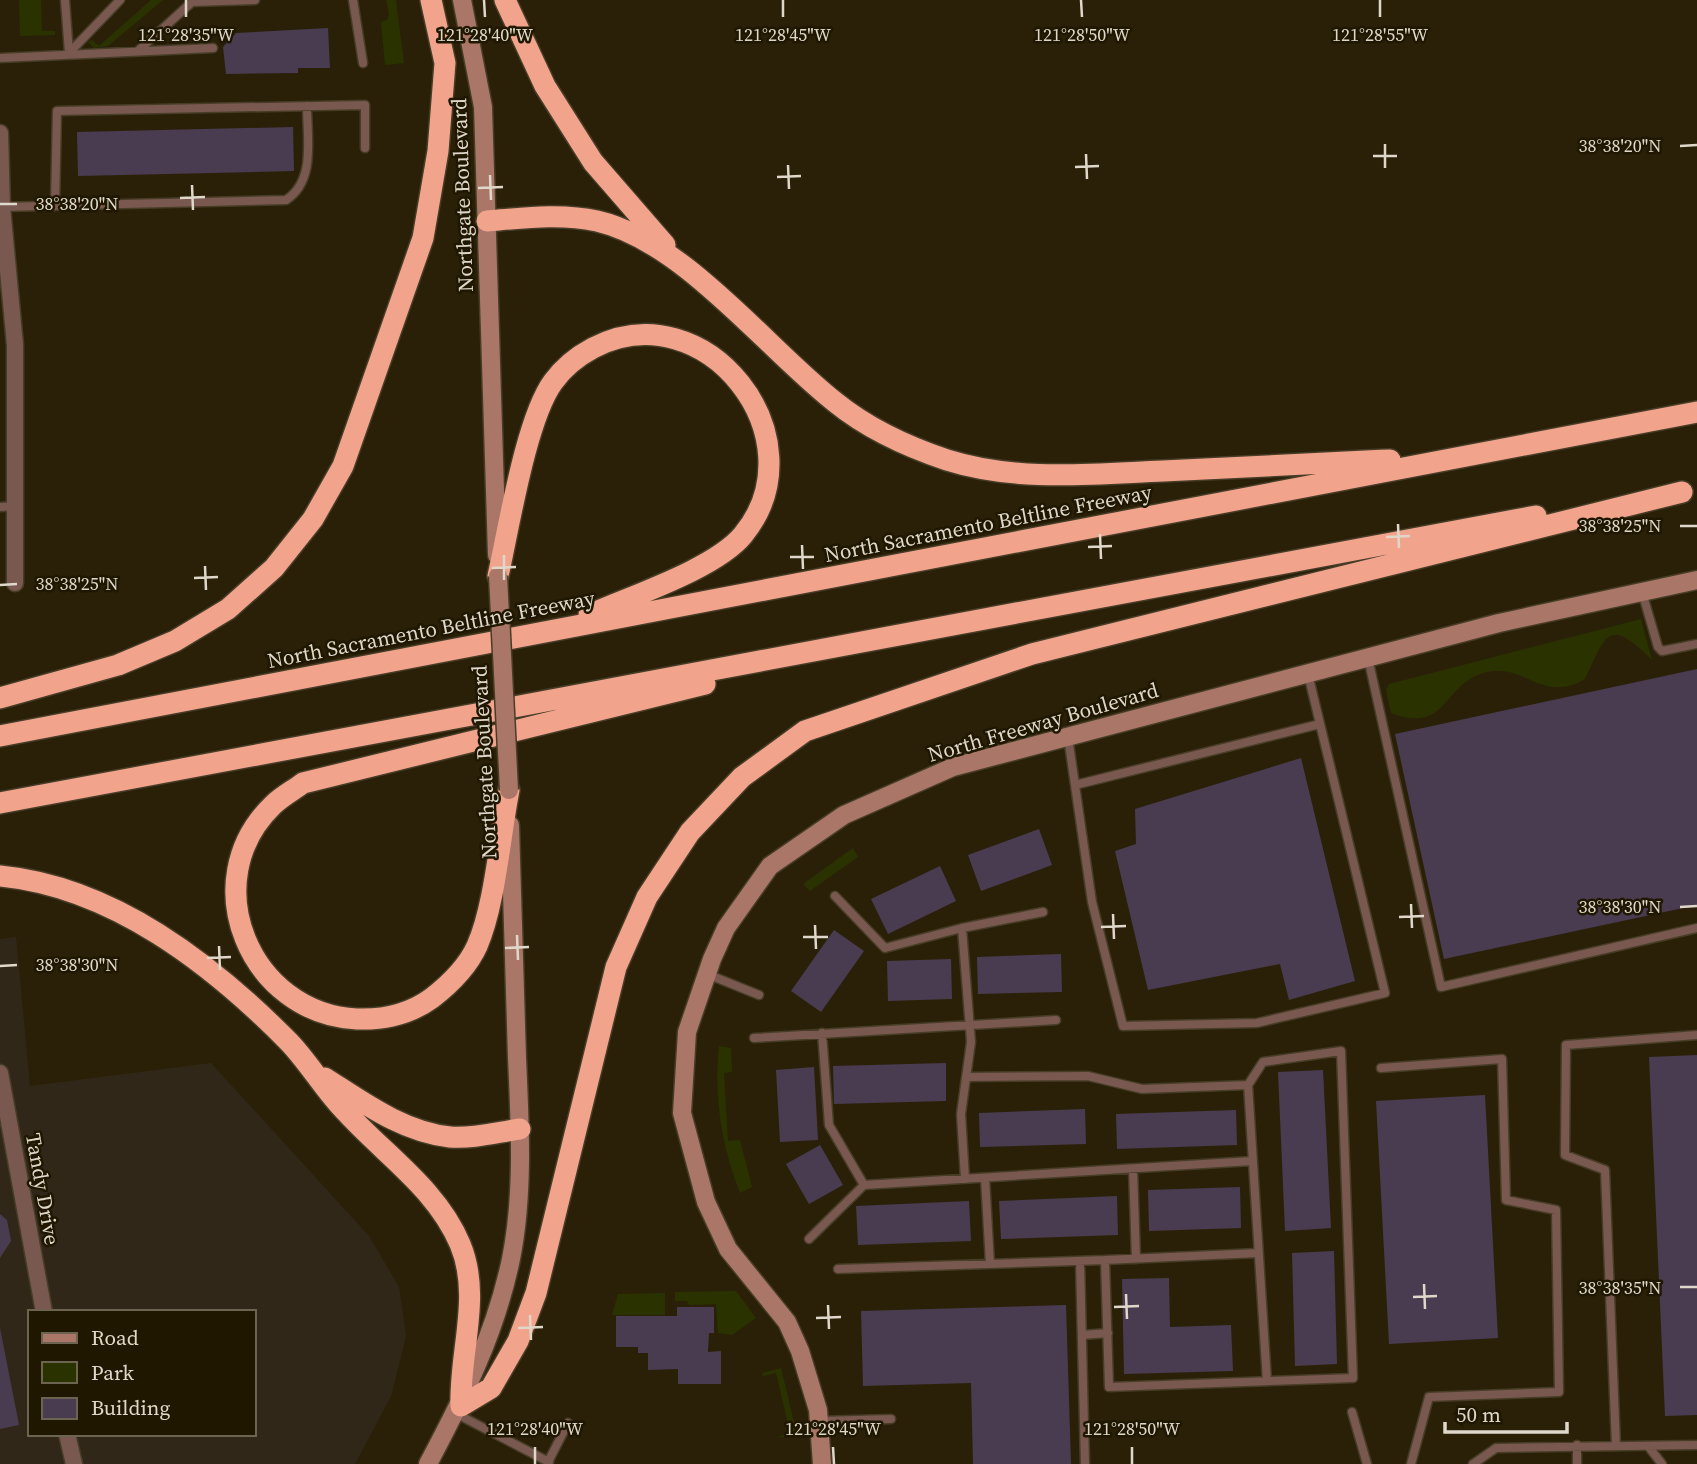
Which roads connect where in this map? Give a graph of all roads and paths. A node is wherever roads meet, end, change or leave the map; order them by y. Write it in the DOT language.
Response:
graph roads {
  1 [pos="65,0"];
  2 [pos="120,0"];
  3 [pos="255,0"];
  4 [pos="353,0"];
  5 [pos="431,0"];
  6 [pos="462,0"];
  7 [pos="505,0"];
  8 [pos="213,48"];
  9 [pos="138,51"];
  10 [pos="69,53"];
  11 [pos="0,58"];
  12 [pos="363,63"];
  13 [pos="307,106"];
  14 [pos="0,133"];
  15 [pos="365,148"];
  16 [pos="55,206"];
  17 [pos="2,207"];
  18 [pos="486,221"];
  19 [pos="687,270"];
  20 [pos="6,304"];
  21 [pos="1697,412"];
  22 [pos="1465,456"];
  23 [pos="1690,490"];
  24 [pos="7,507"];
  25 [pos="498,576"];
  26 [pos="1697,580"];
  27 [pos="15,583"];
  28 [pos="1642,592"];
  29 [pos="936,627"];
  30 [pos="554,631"];
  31 [pos="1697,644"];
  32 [pos="1368,658"];
  33 [pos="1308,674"];
  34 [pos="0,698"];
  35 [pos="1320,724"];
  36 [pos="0,736"];
  37 [pos="1068,737"];
  38 [pos="1075,785"];
  39 [pos="509,790"];
  40 [pos="0,803"];
  41 [pos="0,876"];
  42 [pos="835,897"];
  43 [pos="1043,912"];
  44 [pos="962,928"];
  45 [pos="1697,928"];
  46 [pos="707,974"];
  47 [pos="759,995"];
  48 [pos="1056,1020"];
  49 [pos="970,1023"];
  50 [pos="822,1033"];
  51 [pos="1697,1035"];
  52 [pos="754,1038"];
  53 [pos="1381,1068"];
  54 [pos="314,1072"];
  55 [pos="0,1073"];
  56 [pos="967,1077"];
  57 [pos="1248,1085"];
  58 [pos="520,1129"];
  59 [pos="1252,1161"];
  60 [pos="1133,1168"];
  61 [pos="985,1178"];
  62 [pos="965,1179"];
  63 [pos="864,1185"];
  64 [pos="809,1239"];
  65 [pos="1258,1254"];
  66 [pos="1136,1259"];
  67 [pos="1105,1260"];
  68 [pos="1080,1261"];
  69 [pos="990,1264"];
  70 [pos="838,1269"];
  71 [pos="44,1310"];
  72 [pos="1108,1333"];
  73 [pos="1082,1335"];
  74 [pos="1267,1381"];
  75 [pos="458,1410"];
  76 [pos="1352,1412"];
  77 [pos="891,1419"];
  78 [pos="819,1421"];
  79 [pos="568,1423"];
  80 [pos="67,1436"];
  81 [pos="1577,1445"];
  82 [pos="1697,1445"];
  83 [pos="1616,1446"];
  84 [pos="1648,1447"];
  85 [pos="548,1463"];
  86 [pos="74,1464"];
  87 [pos="428,1464"];
  88 [pos="822,1464"];
  89 [pos="1085,1464"];
  90 [pos="1367,1464"];
  91 [pos="1411,1464"];
  92 [pos="1473,1464"];
  93 [pos="1577,1464"];
  94 [pos="1662,1464"];
  1 -- 10 [label="lane"];
  2 -- 10 [label="lane"];
  3 -- 9 [label="lane"];
  4 -- 12 [label="lane"];
  5 -- 34 [label="highway"];
  6 -- 18 [label="street, Northgate Boulevard"];
  7 -- 19 [label="highway"];
  8 -- 9 [label="lane"];
  9 -- 10 [label="lane"];
  10 -- 11 [label="lane"];
  13 -- 15 [label="lane"];
  13 -- 16 [label="lane"];
  13 -- 16 [label="lane"];
  14 -- 17 [label="street"];
  16 -- 17 [label="lane"];
  17 -- 20 [label="street"];
  18 -- 19 [label="highway"];
  18 -- 25 [label="street, Northgate Boulevard"];
  19 -- 22 [label="highway"];
  20 -- 24 [label="street"];
  21 -- 22 [label="highway, North Sacramento Beltline Freeway"];
  22 -- 30 [label="highway, North Sacramento Beltline Freeway"];
  23 -- 29 [label="highway"];
  23 -- 75 [label="highway"];
  24 -- 27 [label="street"];
  25 -- 30 [label="highway"];
  25 -- 39 [label="street, Northgate Boulevard, bridge"];
  26 -- 28 [label="street, North Freeway Boulevard"];
  28 -- 31 [label="lane"];
  28 -- 32 [label="street, North Freeway Boulevard"];
  29 -- 39 [label="highway"];
  29 -- 40 [label="highway"];
  30 -- 36 [label="highway, North Sacramento Beltline Freeway"];
  32 -- 33 [label="street, North Freeway Boulevard"];
  32 -- 45 [label="lane"];
  33 -- 35 [label="lane"];
  33 -- 37 [label="street, North Freeway Boulevard"];
  35 -- 38 [label="lane"];
  35 -- 38 [label="lane"];
  37 -- 38 [label="lane"];
  37 -- 46 [label="street, North Freeway Boulevard"];
  39 -- 58 [label="street, Northgate Boulevard"];
  41 -- 54 [label="highway"];
  42 -- 44 [label="lane"];
  43 -- 44 [label="lane"];
  44 -- 49 [label="lane"];
  46 -- 47 [label="lane"];
  46 -- 78 [label="street, North Freeway Boulevard"];
  48 -- 49 [label="lane"];
  49 -- 50 [label="lane"];
  49 -- 56 [label="lane"];
  50 -- 52 [label="lane"];
  50 -- 63 [label="lane"];
  51 -- 83 [label="lane"];
  53 -- 91 [label="lane"];
  54 -- 58 [label="highway"];
  54 -- 75 [label="highway"];
  55 -- 71 [label="street, Tandy Drive"];
  56 -- 57 [label="lane"];
  56 -- 62 [label="lane"];
  57 -- 59 [label="lane"];
  57 -- 74 [label="lane"];
  58 -- 75 [label="street, Northgate Boulevard"];
  59 -- 60 [label="lane"];
  59 -- 65 [label="lane"];
  60 -- 61 [label="lane"];
  60 -- 66 [label="lane"];
  61 -- 62 [label="lane"];
  61 -- 69 [label="lane"];
  62 -- 63 [label="lane"];
  63 -- 64 [label="lane"];
  65 -- 66 [label="lane"];
  65 -- 74 [label="lane"];
  66 -- 67 [label="lane"];
  67 -- 68 [label="lane"];
  67 -- 72 [label="lane"];
  68 -- 69 [label="lane"];
  68 -- 73 [label="lane"];
  69 -- 70 [label="lane"];
  72 -- 73 [label="lane"];
  72 -- 74 [label="lane"];
  73 -- 89 [label="lane"];
  75 -- 85 [label="lane"];
  75 -- 87 [label="street, Northgate Boulevard"];
  76 -- 90 [label="lane"];
  77 -- 78 [label="lane"];
  78 -- 88 [label="street, North Freeway Boulevard"];
  79 -- 85 [label="lane"];
  80 -- 86 [label="street"];
  81 -- 83 [label="lane"];
  81 -- 92 [label="lane"];
  81 -- 93 [label="lane"];
  82 -- 84 [label="lane"];
  83 -- 84 [label="lane"];
  84 -- 94 [label="lane"];
}
